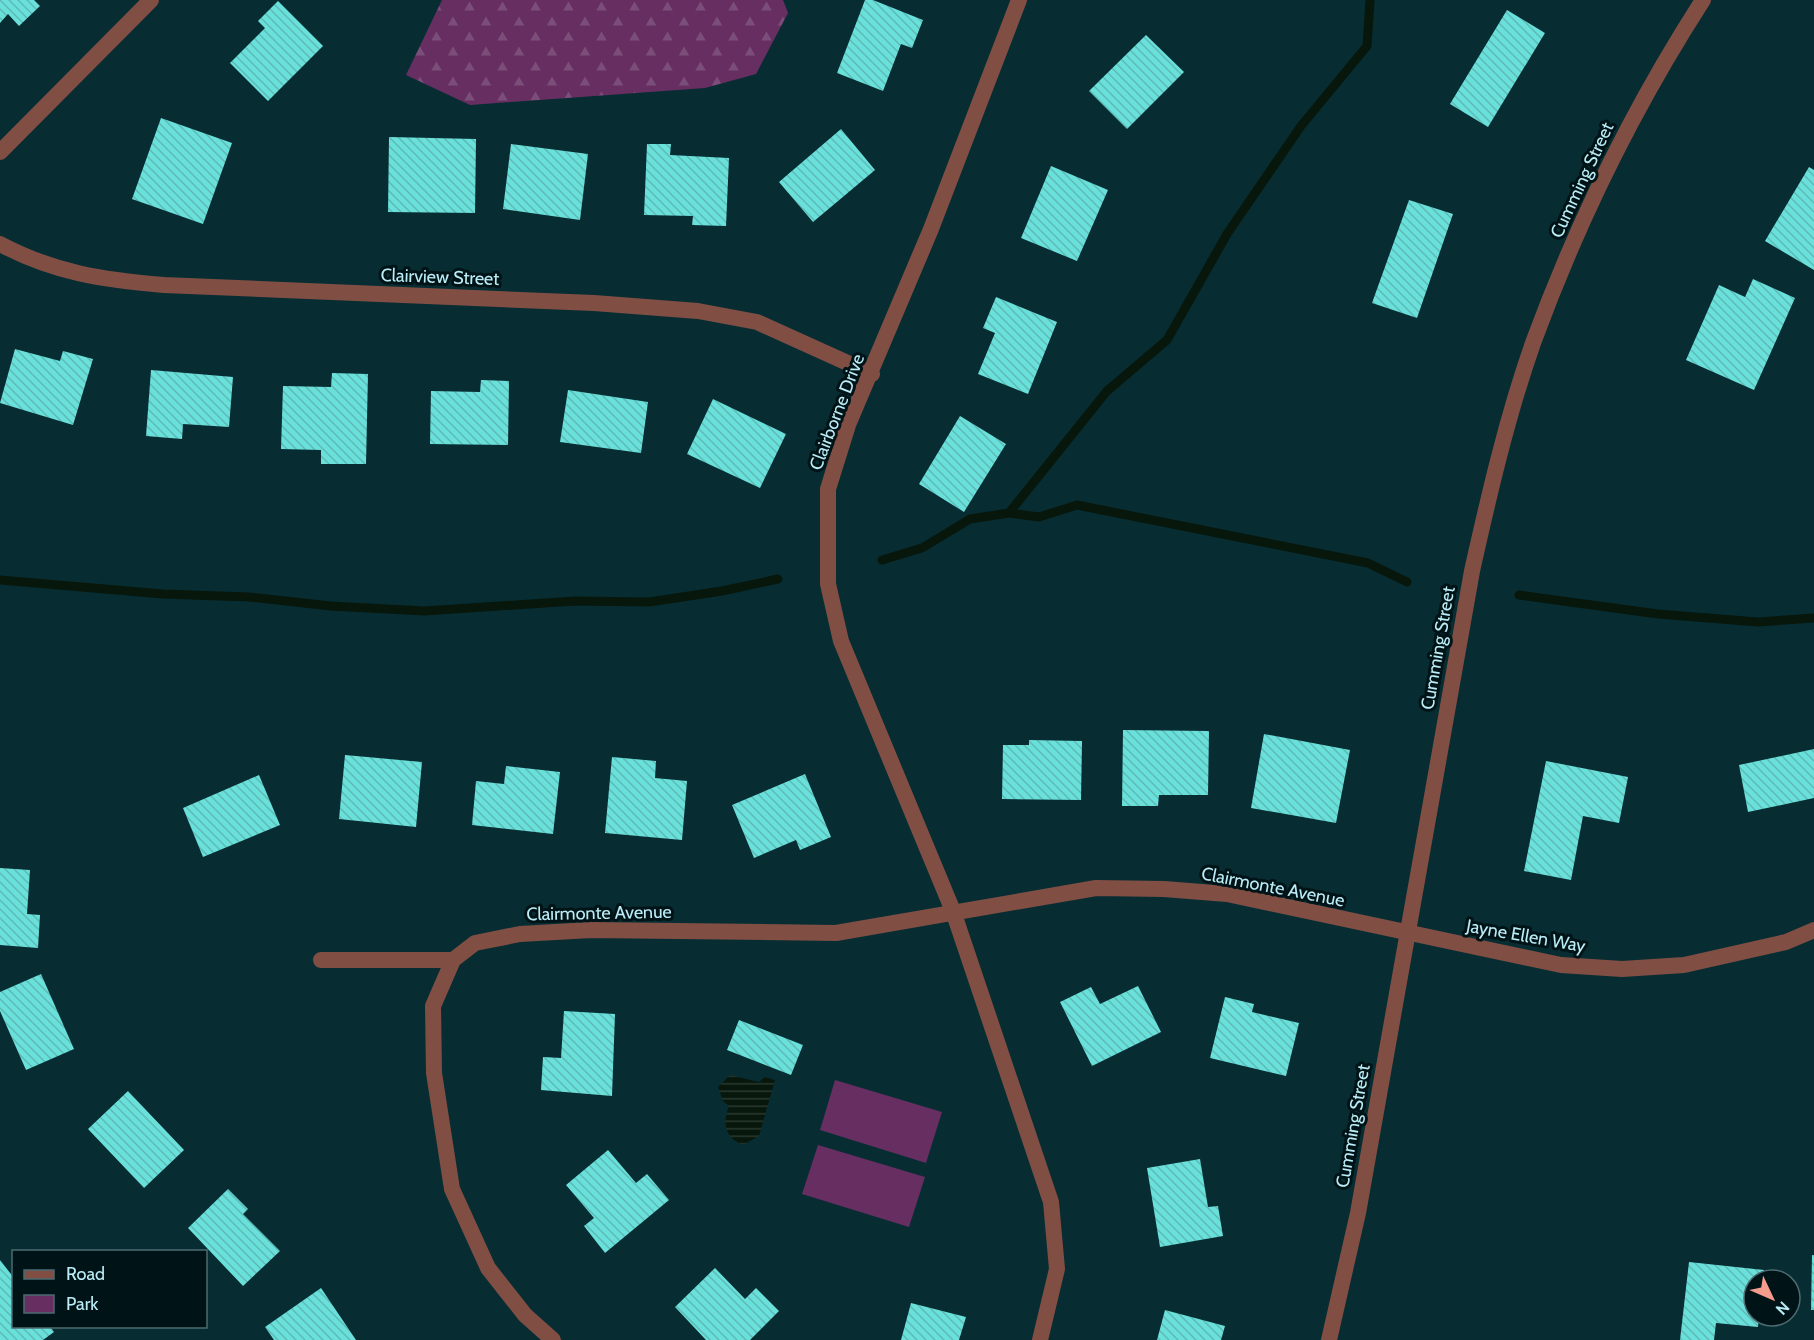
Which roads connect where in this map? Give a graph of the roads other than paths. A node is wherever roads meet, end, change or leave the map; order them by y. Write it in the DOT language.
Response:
graph roads {
  1 [pos="151,0"];
  2 [pos="1019,0"];
  3 [pos="1703,0"];
  4 [pos="0,152"];
  5 [pos="0,244"];
  6 [pos="872,374"];
  7 [pos="953,911"];
  8 [pos="1814,930"];
  9 [pos="1407,933"];
  10 [pos="321,960"];
  11 [pos="453,960"];
  12 [pos="553,1340"];
  13 [pos="1040,1340"];
  14 [pos="1329,1340"];
  1 -- 4 [label="street"];
  2 -- 6 [label="street, Clairborne Drive"];
  3 -- 9 [label="street, Cumming Street"];
  5 -- 6 [label="street, Clairview Street"];
  6 -- 7 [label="street, Clairborne Drive"];
  7 -- 9 [label="street, Clairmonte Avenue"];
  7 -- 11 [label="street, Clairmonte Avenue"];
  7 -- 13 [label="street"];
  8 -- 9 [label="street, Jayne Ellen Way"];
  9 -- 14 [label="street, Cumming Street"];
  10 -- 11 [label="street"];
  11 -- 12 [label="street"];
}
